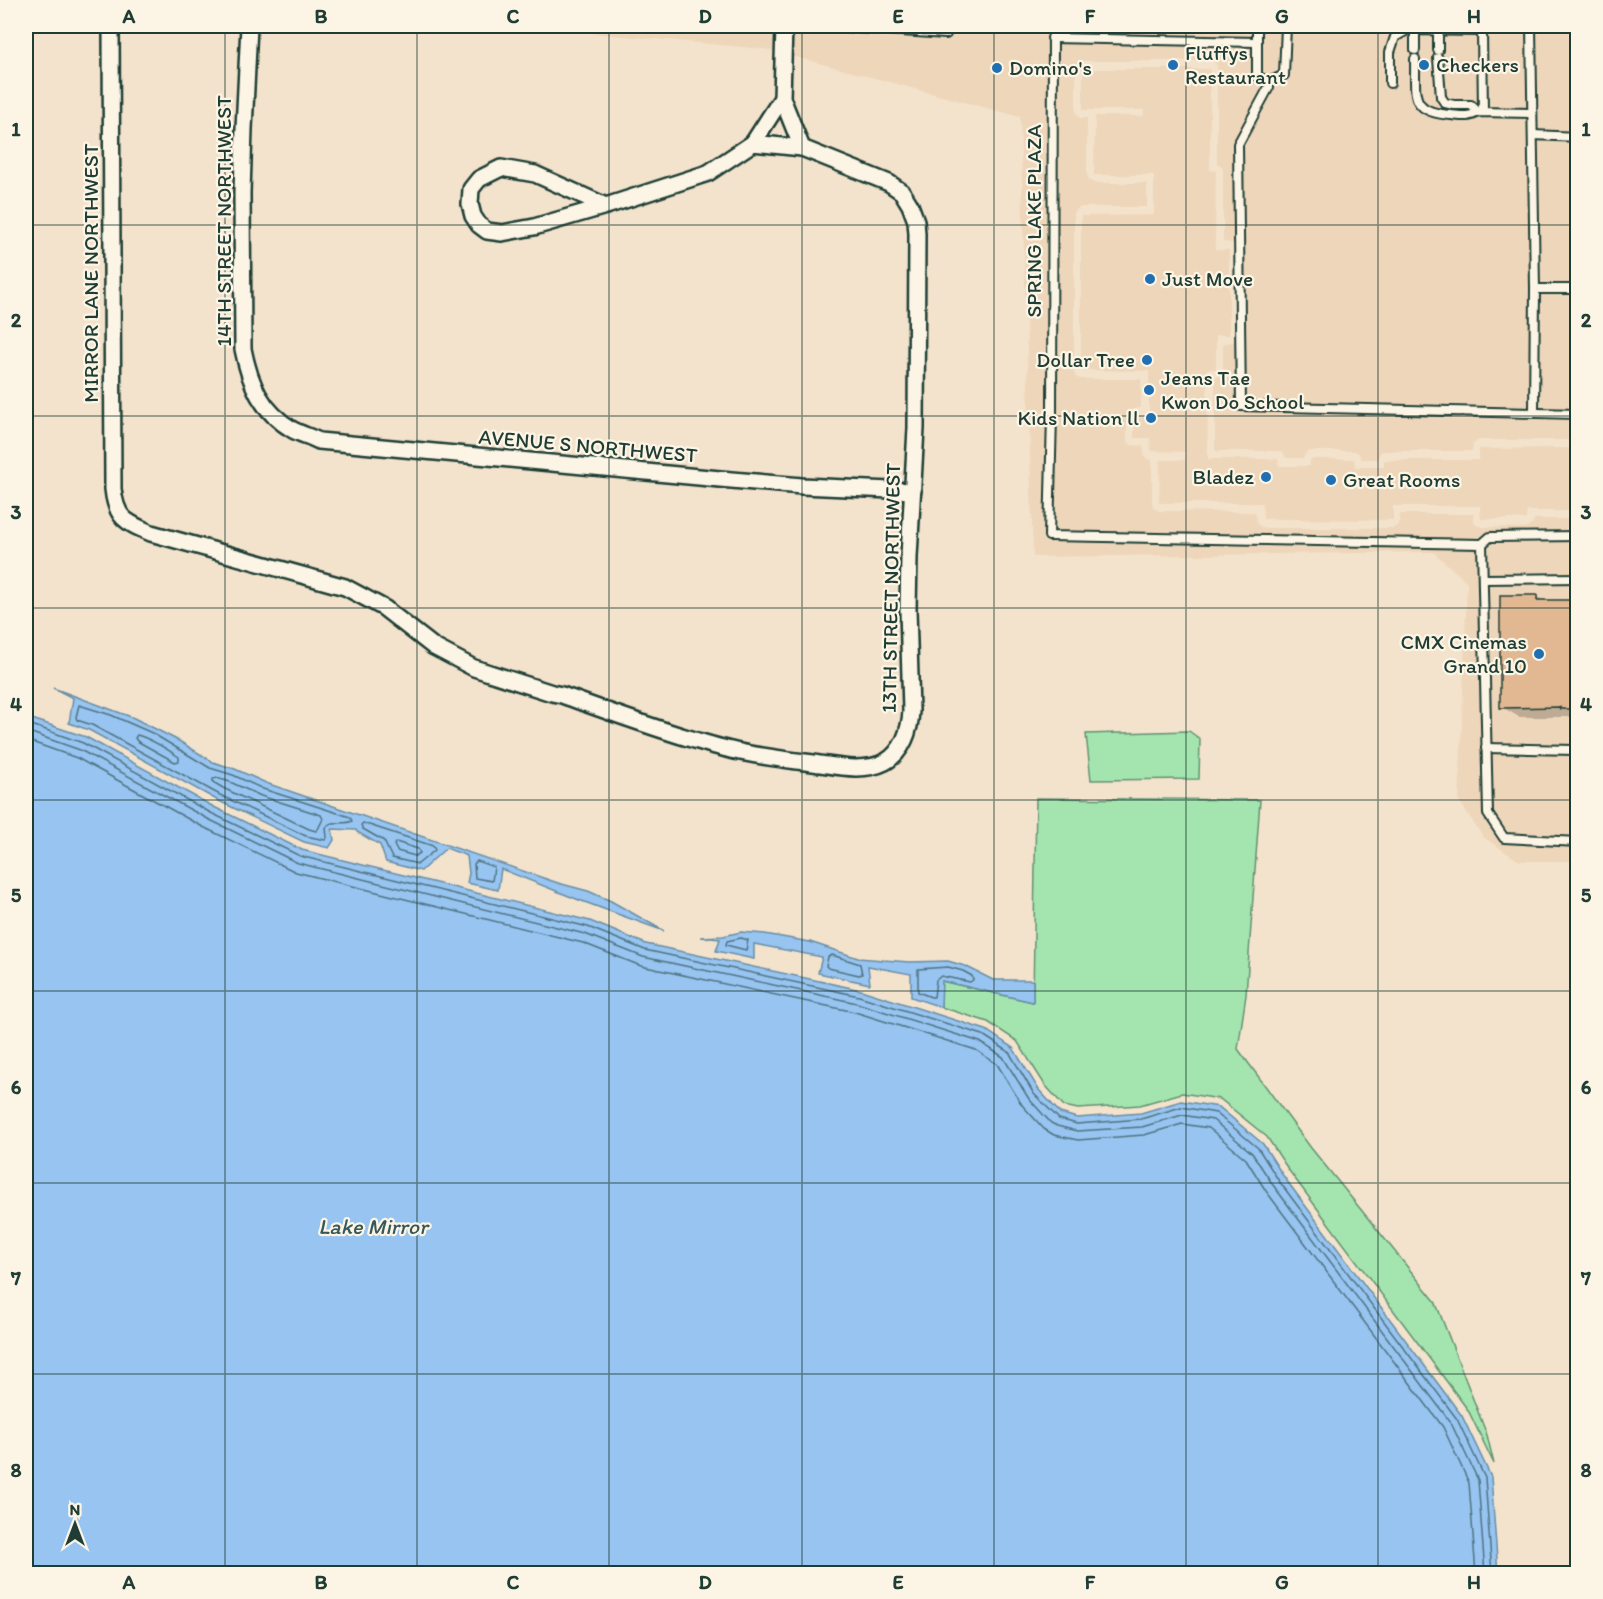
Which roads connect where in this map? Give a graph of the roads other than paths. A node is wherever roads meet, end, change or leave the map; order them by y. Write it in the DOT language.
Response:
graph roads {
  1 [pos="111,26"];
  2 [pos="249,26"];
  3 [pos="442,26"];
  4 [pos="457,26"];
  5 [pos="784,26"];
  6 [pos="827,26"];
  7 [pos="1053,26"];
  8 [pos="1257,26"];
  9 [pos="1286,26"];
  10 [pos="1531,26"];
  11 [pos="1415,30"];
  12 [pos="1438,30"];
  13 [pos="946,34"];
  14 [pos="1052,38"];
  15 [pos="1257,42"];
  16 [pos="1415,50"];
  17 [pos="1415,59"];
  18 [pos="1269,82"];
  19 [pos="1390,83"];
  20 [pos="782,98"];
  21 [pos="1481,112"];
  22 [pos="1532,113"];
  23 [pos="1533,135"];
  24 [pos="1578,137"];
  25 [pos="753,144"];
  26 [pos="802,148"];
  27 [pos="606,206"];
  28 [pos="1534,289"];
  29 [pos="1578,289"];
  30 [pos="268,410"];
  31 [pos="1534,413"];
  32 [pos="1578,414"];
  33 [pos="913,491"];
  34 [pos="122,518"];
  35 [pos="1578,536"];
  36 [pos="1482,544"];
  37 [pos="1578,578"];
  38 [pos="1483,579"];
  39 [pos="1486,748"];
  40 [pos="1578,754"];
  41 [pos="1578,842"];
  1 -- 34 [label="street, MIRROR LANE NORTHWEST"];
  2 -- 30 [label="street, 14TH STREET NORTHWEST"];
  3 -- 4 [label="lane"];
  5 -- 20 [label="street"];
  6 -- 13 [label="lane"];
  7 -- 14 [label="lane, SPRING LAKE PLAZA"];
  8 -- 15 [label="lane"];
  9 -- 18 [label="lane"];
  10 -- 22 [label="lane"];
  11 -- 12 [label="lane"];
  11 -- 16 [label="lane"];
  11 -- 19 [label="lane"];
  12 -- 21 [label="lane"];
  12 -- 21 [label="lane"];
  14 -- 15 [label="lane"];
  14 -- 36 [label="lane, SPRING LAKE PLAZA"];
  15 -- 18 [label="lane"];
  17 -- 21 [label="lane"];
  18 -- 31 [label="lane"];
  20 -- 25 [label="street"];
  20 -- 26 [label="street"];
  21 -- 22 [label="lane"];
  22 -- 23 [label="lane"];
  23 -- 24 [label="lane"];
  23 -- 28 [label="lane"];
  25 -- 26 [label="street, 13TH STREET NORTHWEST"];
  25 -- 27 [label="street"];
  26 -- 33 [label="street, 13TH STREET NORTHWEST"];
  27 -- 27 [label="street"];
  28 -- 29 [label="lane"];
  28 -- 31 [label="lane"];
  30 -- 33 [label="street, AVENUE S NORTHWEST"];
  31 -- 32 [label="lane"];
  33 -- 34 [label="street, 13TH STREET NORTHWEST"];
  35 -- 36 [label="lane"];
  36 -- 38 [label="lane"];
  37 -- 38 [label="lane"];
  38 -- 39 [label="lane"];
  39 -- 40 [label="lane"];
  39 -- 41 [label="lane"];
}
